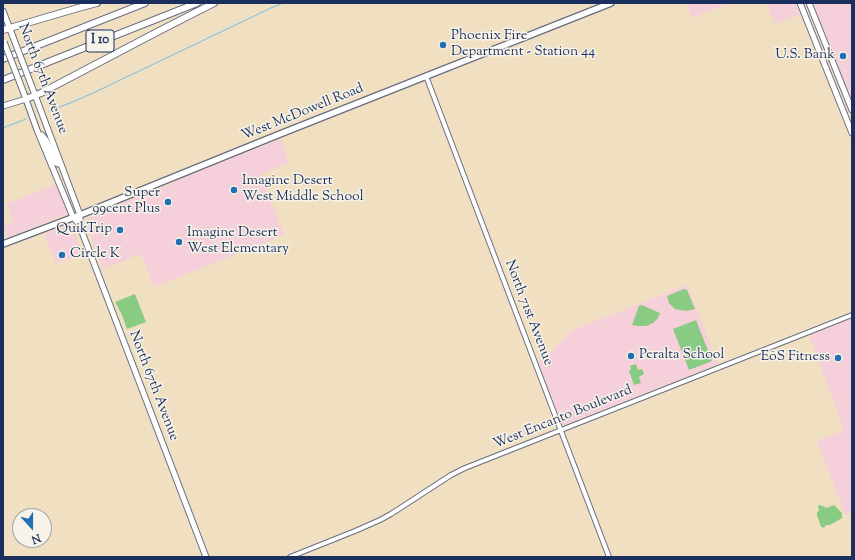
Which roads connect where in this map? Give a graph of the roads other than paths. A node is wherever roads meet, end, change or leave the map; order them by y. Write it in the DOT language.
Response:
graph roads {
  1 [pos="97,3"];
  2 [pos="145,3"];
  3 [pos="197,3"];
  4 [pos="214,3"];
  5 [pos="611,3"];
  6 [pos="800,3"];
  7 [pos="809,3"];
  8 [pos="3,11"];
  9 [pos="10,28"];
  10 [pos="3,30"];
  11 [pos="3,40"];
  12 [pos="3,59"];
  13 [pos="426,76"];
  14 [pos="3,80"];
  15 [pos="36,95"];
  16 [pos="23,100"];
  17 [pos="3,106"];
  18 [pos="852,110"];
  19 [pos="38,130"];
  20 [pos="852,133"];
  21 [pos="61,164"];
  22 [pos="80,215"];
  23 [pos="73,217"];
  24 [pos="79,224"];
  25 [pos="3,244"];
  26 [pos="852,315"];
  27 [pos="560,430"];
  28 [pos="206,557"];
  29 [pos="290,557"];
  30 [pos="609,557"];
  1 -- 9 [label="highway"];
  2 -- 12 [label="highway, I 10"];
  3 -- 14 [label="highway, I 10"];
  4 -- 15 [label="highway"];
  5 -- 13 [label="main road, West McDowell Road"];
  6 -- 20 [label="main road"];
  7 -- 18 [label="main road"];
  8 -- 9 [label="main road, North 67th Avenue"];
  9 -- 10 [label="highway"];
  9 -- 15 [label="main road, North 67th Avenue, bridge"];
  11 -- 16 [label="main road, North 67th Avenue, bridge"];
  13 -- 22 [label="main road, West McDowell Road"];
  13 -- 27 [label="street, North 71st Avenue"];
  15 -- 16 [label="highway"];
  15 -- 21 [label="main road, North 67th Avenue"];
  16 -- 17 [label="main road"];
  16 -- 19 [label="main road, North 67th Avenue"];
  19 -- 21 [label="main road"];
  19 -- 23 [label="main road, North 67th Avenue"];
  21 -- 22 [label="main road, North 67th Avenue"];
  22 -- 23 [label="main road, West McDowell Road"];
  22 -- 24 [label="main road, North 67th Avenue"];
  23 -- 24 [label="main road, North 67th Avenue"];
  23 -- 25 [label="main road, West McDowell Road"];
  24 -- 28 [label="main road, North 67th Avenue"];
  26 -- 27 [label="street, West Encanto Boulevard"];
  27 -- 29 [label="street, West Encanto Boulevard"];
  27 -- 30 [label="street, North 71st Avenue"];
}
